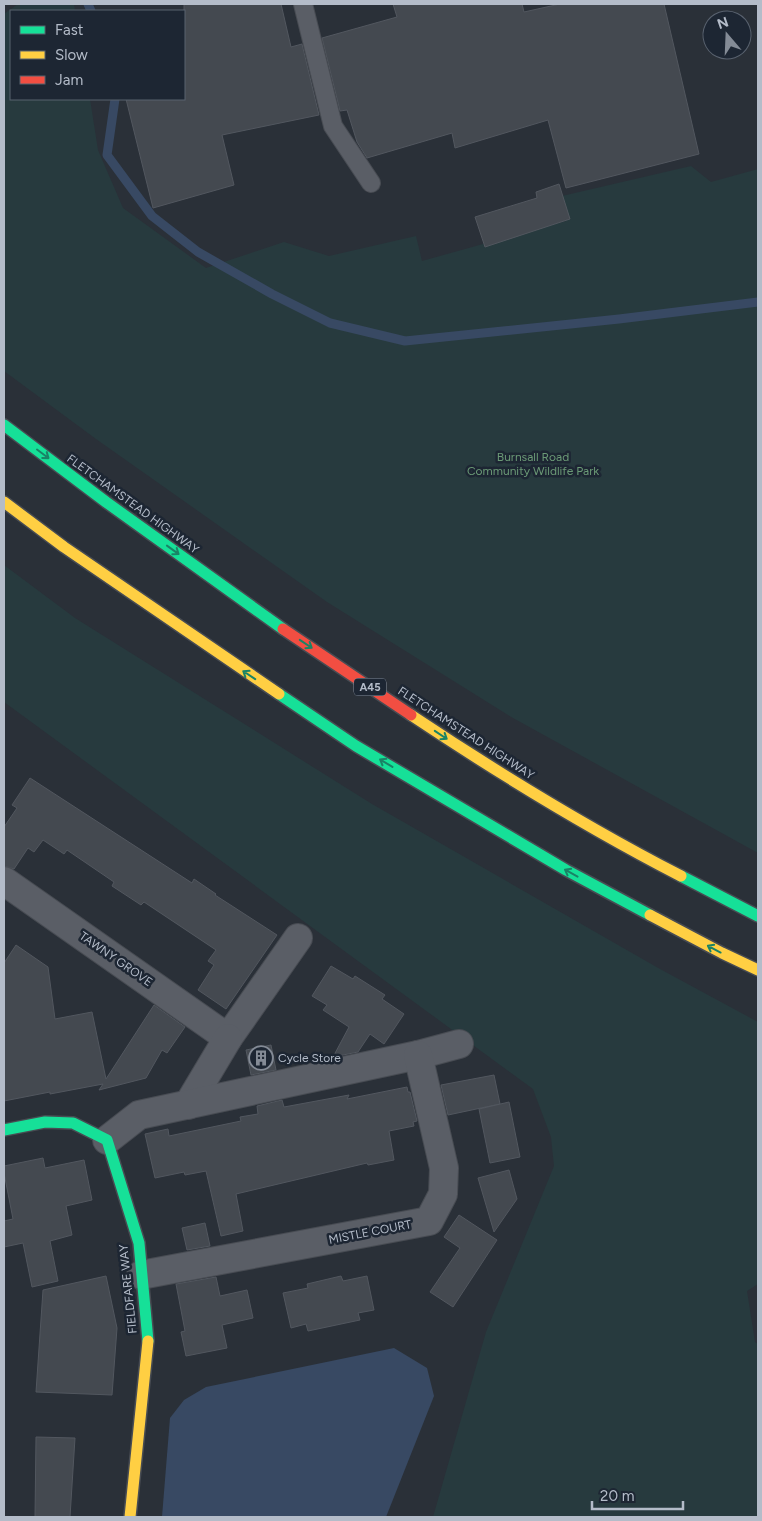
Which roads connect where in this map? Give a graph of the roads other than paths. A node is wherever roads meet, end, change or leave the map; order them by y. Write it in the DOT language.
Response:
graph roads {
  1 [pos="303,4"];
  2 [pos="371,183"];
  3 [pos="4,425"];
  4 [pos="4,502"];
  5 [pos="4,881"];
  6 [pos="758,916"];
  7 [pos="298,938"];
  8 [pos="758,970"];
  9 [pos="228,1038"];
  10 [pos="458,1044"];
  11 [pos="418,1055"];
  12 [pos="188,1105"];
  13 [pos="4,1130"];
  14 [pos="107,1140"];
  15 [pos="142,1275"];
  16 [pos="130,1517"];
  1 -- 2 [label="lane"];
  3 -- 6 [label="main road, FLETCHAMSTEAD HIGHWAY / A45, one-way"];
  8 -- 4 [label="main road, one-way"];
  5 -- 9 [label="street, TAWNY GROVE"];
  7 -- 9 [label="street"];
  9 -- 12 [label="street"];
  10 -- 11 [label="street"];
  11 -- 12 [label="street"];
  11 -- 15 [label="street, MISTLE COURT"];
  12 -- 14 [label="street"];
  13 -- 14 [label="main road"];
  14 -- 15 [label="main road, FIELDFARE WAY"];
  15 -- 16 [label="main road, FIELDFARE WAY"];
}
